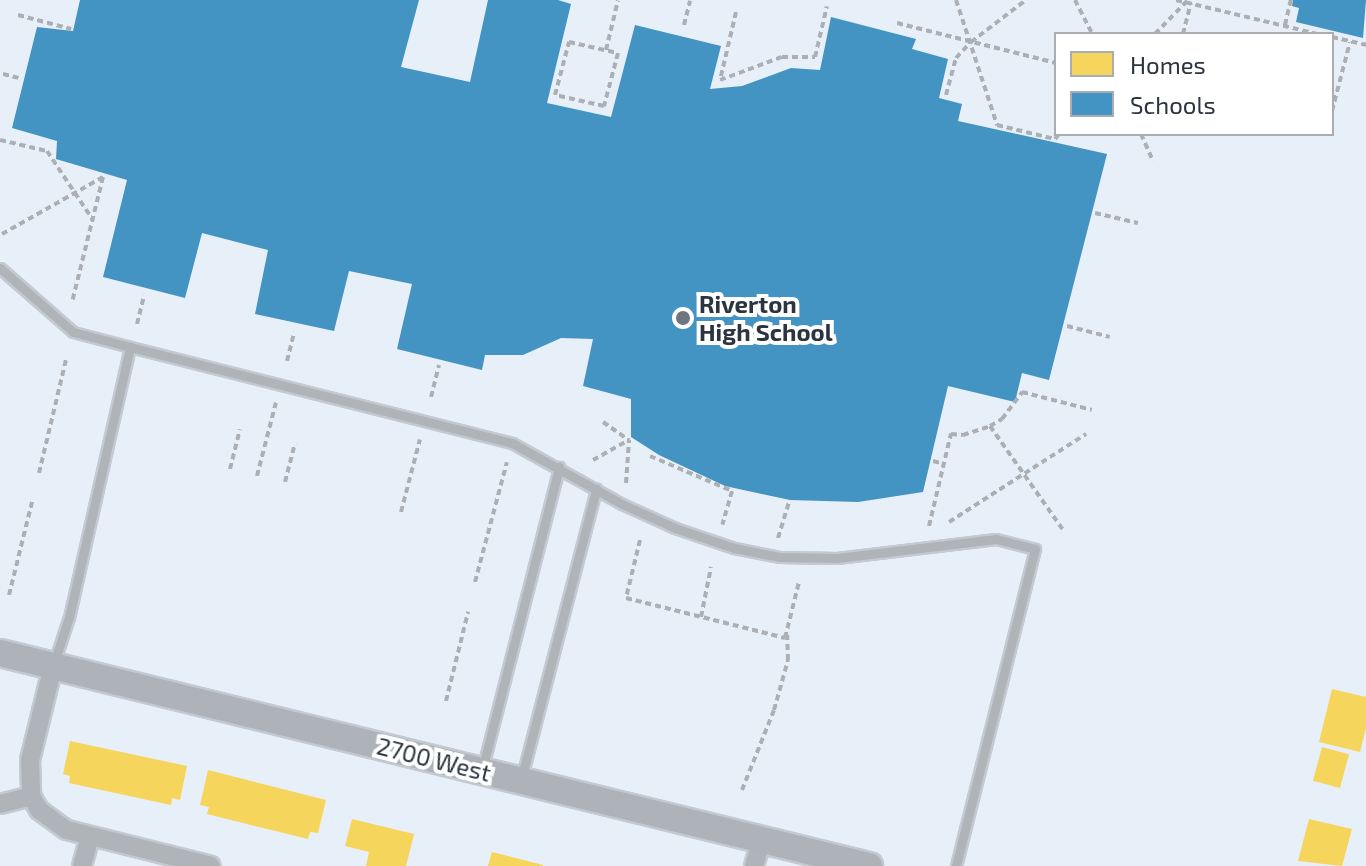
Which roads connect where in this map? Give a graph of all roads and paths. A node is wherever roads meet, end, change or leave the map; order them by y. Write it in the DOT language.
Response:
graph roads {
  1 [pos="618,0"];
  2 [pos="956,0"];
  3 [pos="1026,0"];
  4 [pos="1075,0"];
  5 [pos="1176,0"];
  6 [pos="1291,0"];
  7 [pos="690,1"];
  8 [pos="1188,2"];
  9 [pos="827,6"];
  10 [pos="736,12"];
  11 [pos="18,15"];
  12 [pos="897,23"];
  13 [pos="684,25"];
  14 [pos="1285,26"];
  15 [pos="71,29"];
  16 [pos="1091,32"];
  17 [pos="1157,32"];
  18 [pos="1183,32"];
  19 [pos="1305,32"];
  20 [pos="1334,38"];
  21 [pos="971,42"];
  22 [pos="1350,42"];
  23 [pos="1366,45"];
  24 [pos="606,50"];
  25 [pos="1054,63"];
  26 [pos="3,74"];
  27 [pos="19,78"];
  28 [pos="610,81"];
  29 [pos="618,83"];
  30 [pos="946,95"];
  31 [pos="1334,103"];
  32 [pos="1057,136"];
  33 [pos="1142,136"];
  34 [pos="0,140"];
  35 [pos="1153,161"];
  36 [pos="76,194"];
  37 [pos="1095,213"];
  38 [pos="93,220"];
  39 [pos="1138,223"];
  40 [pos="2,234"];
  41 [pos="0,268"];
  42 [pos="144,295"];
  43 [pos="72,302"];
  44 [pos="137,324"];
  45 [pos="1067,326"];
  46 [pos="294,332"];
  47 [pos="1110,337"];
  48 [pos="130,347"];
  49 [pos="66,360"];
  50 [pos="287,361"];
  51 [pos="439,365"];
  52 [pos="431,397"];
  53 [pos="276,402"];
  54 [pos="1092,410"];
  55 [pos="603,422"];
  56 [pos="990,426"];
  57 [pos="240,429"];
  58 [pos="1086,434"];
  59 [pos="420,439"];
  60 [pos="629,440"];
  61 [pos="295,443"];
  62 [pos="650,456"];
  63 [pos="593,460"];
  64 [pos="933,461"];
  65 [pos="507,462"];
  66 [pos="944,464"];
  67 [pos="559,467"];
  68 [pos="230,469"];
  69 [pos="39,473"];
  70 [pos="1024,474"];
  71 [pos="257,476"];
  72 [pos="285,482"];
  73 [pos="626,483"];
  74 [pos="596,489"];
  75 [pos="32,502"];
  76 [pos="789,502"];
  77 [pos="401,512"];
  78 [pos="949,522"];
  79 [pos="722,525"];
  80 [pos="929,526"];
  81 [pos="1063,530"];
  82 [pos="778,538"];
  83 [pos="640,540"];
  84 [pos="711,567"];
  85 [pos="475,582"];
  86 [pos="799,582"];
  87 [pos="9,595"];
  88 [pos="468,612"];
  89 [pos="701,617"];
  90 [pos="787,629"];
  91 [pos="0,653"];
  92 [pos="53,666"];
  93 [pos="446,701"];
  94 [pos="482,770"];
  95 [pos="521,780"];
  96 [pos="742,790"];
  97 [pos="31,796"];
  98 [pos="0,804"];
  99 [pos="90,836"];
  100 [pos="762,838"];
  101 [pos="82,866"];
  102 [pos="211,866"];
  103 [pos="754,866"];
  104 [pos="869,866"];
  105 [pos="956,866"];
  1 -- 24 [label="path"];
  2 -- 21 [label="path"];
  3 -- 21 [label="path"];
  4 -- 16 [label="path"];
  5 -- 8 [label="path"];
  6 -- 14 [label="path"];
  7 -- 13 [label="path"];
  8 -- 14 [label="path"];
  8 -- 17 [label="path"];
  8 -- 18 [label="path"];
  9 -- 10 [label="path"];
  11 -- 15 [label="path"];
  12 -- 21 [label="path"];
  14 -- 19 [label="path"];
  20 -- 22 [label="path"];
  21 -- 25 [label="path"];
  21 -- 30 [label="path"];
  21 -- 32 [label="path"];
  22 -- 23 [label="path"];
  22 -- 31 [label="path"];
  24 -- 28 [label="path"];
  24 -- 28 [label="path"];
  26 -- 27 [label="path"];
  28 -- 29 [label="path"];
  33 -- 35 [label="path"];
  34 -- 36 [label="path"];
  36 -- 38 [label="path"];
  36 -- 38 [label="path"];
  36 -- 40 [label="path"];
  37 -- 39 [label="path"];
  38 -- 43 [label="path"];
  41 -- 48 [label="lane"];
  42 -- 44 [label="path"];
  45 -- 47 [label="path"];
  46 -- 50 [label="path"];
  48 -- 67 [label="lane"];
  48 -- 92 [label="lane"];
  49 -- 69 [label="path"];
  51 -- 52 [label="path"];
  53 -- 71 [label="path"];
  54 -- 56 [label="path"];
  55 -- 60 [label="path"];
  56 -- 66 [label="path"];
  56 -- 70 [label="path"];
  57 -- 68 [label="path"];
  58 -- 70 [label="path"];
  59 -- 77 [label="path"];
  60 -- 63 [label="path"];
  60 -- 73 [label="path"];
  61 -- 72 [label="path"];
  62 -- 79 [label="path"];
  64 -- 66 [label="path"];
  65 -- 85 [label="path"];
  66 -- 80 [label="path"];
  67 -- 74 [label="lane"];
  67 -- 94 [label="lane"];
  70 -- 78 [label="path"];
  70 -- 81 [label="path"];
  74 -- 95 [label="lane"];
  74 -- 105 [label="lane"];
  75 -- 87 [label="path"];
  76 -- 82 [label="path"];
  83 -- 89 [label="path"];
  84 -- 89 [label="path"];
  86 -- 90 [label="path"];
  88 -- 93 [label="path"];
  89 -- 90 [label="path"];
  90 -- 96 [label="path"];
  91 -- 92 [label="main road, 2700 West"];
  92 -- 94 [label="main road, 2700 West"];
  92 -- 97 [label="street"];
  94 -- 95 [label="main road, 2700 West"];
  95 -- 100 [label="main road, 2700 West"];
  97 -- 98 [label="street"];
  97 -- 99 [label="street"];
  99 -- 101 [label="street"];
  99 -- 102 [label="street"];
  100 -- 103 [label="street"];
  100 -- 104 [label="main road, 2700 West"];
}
